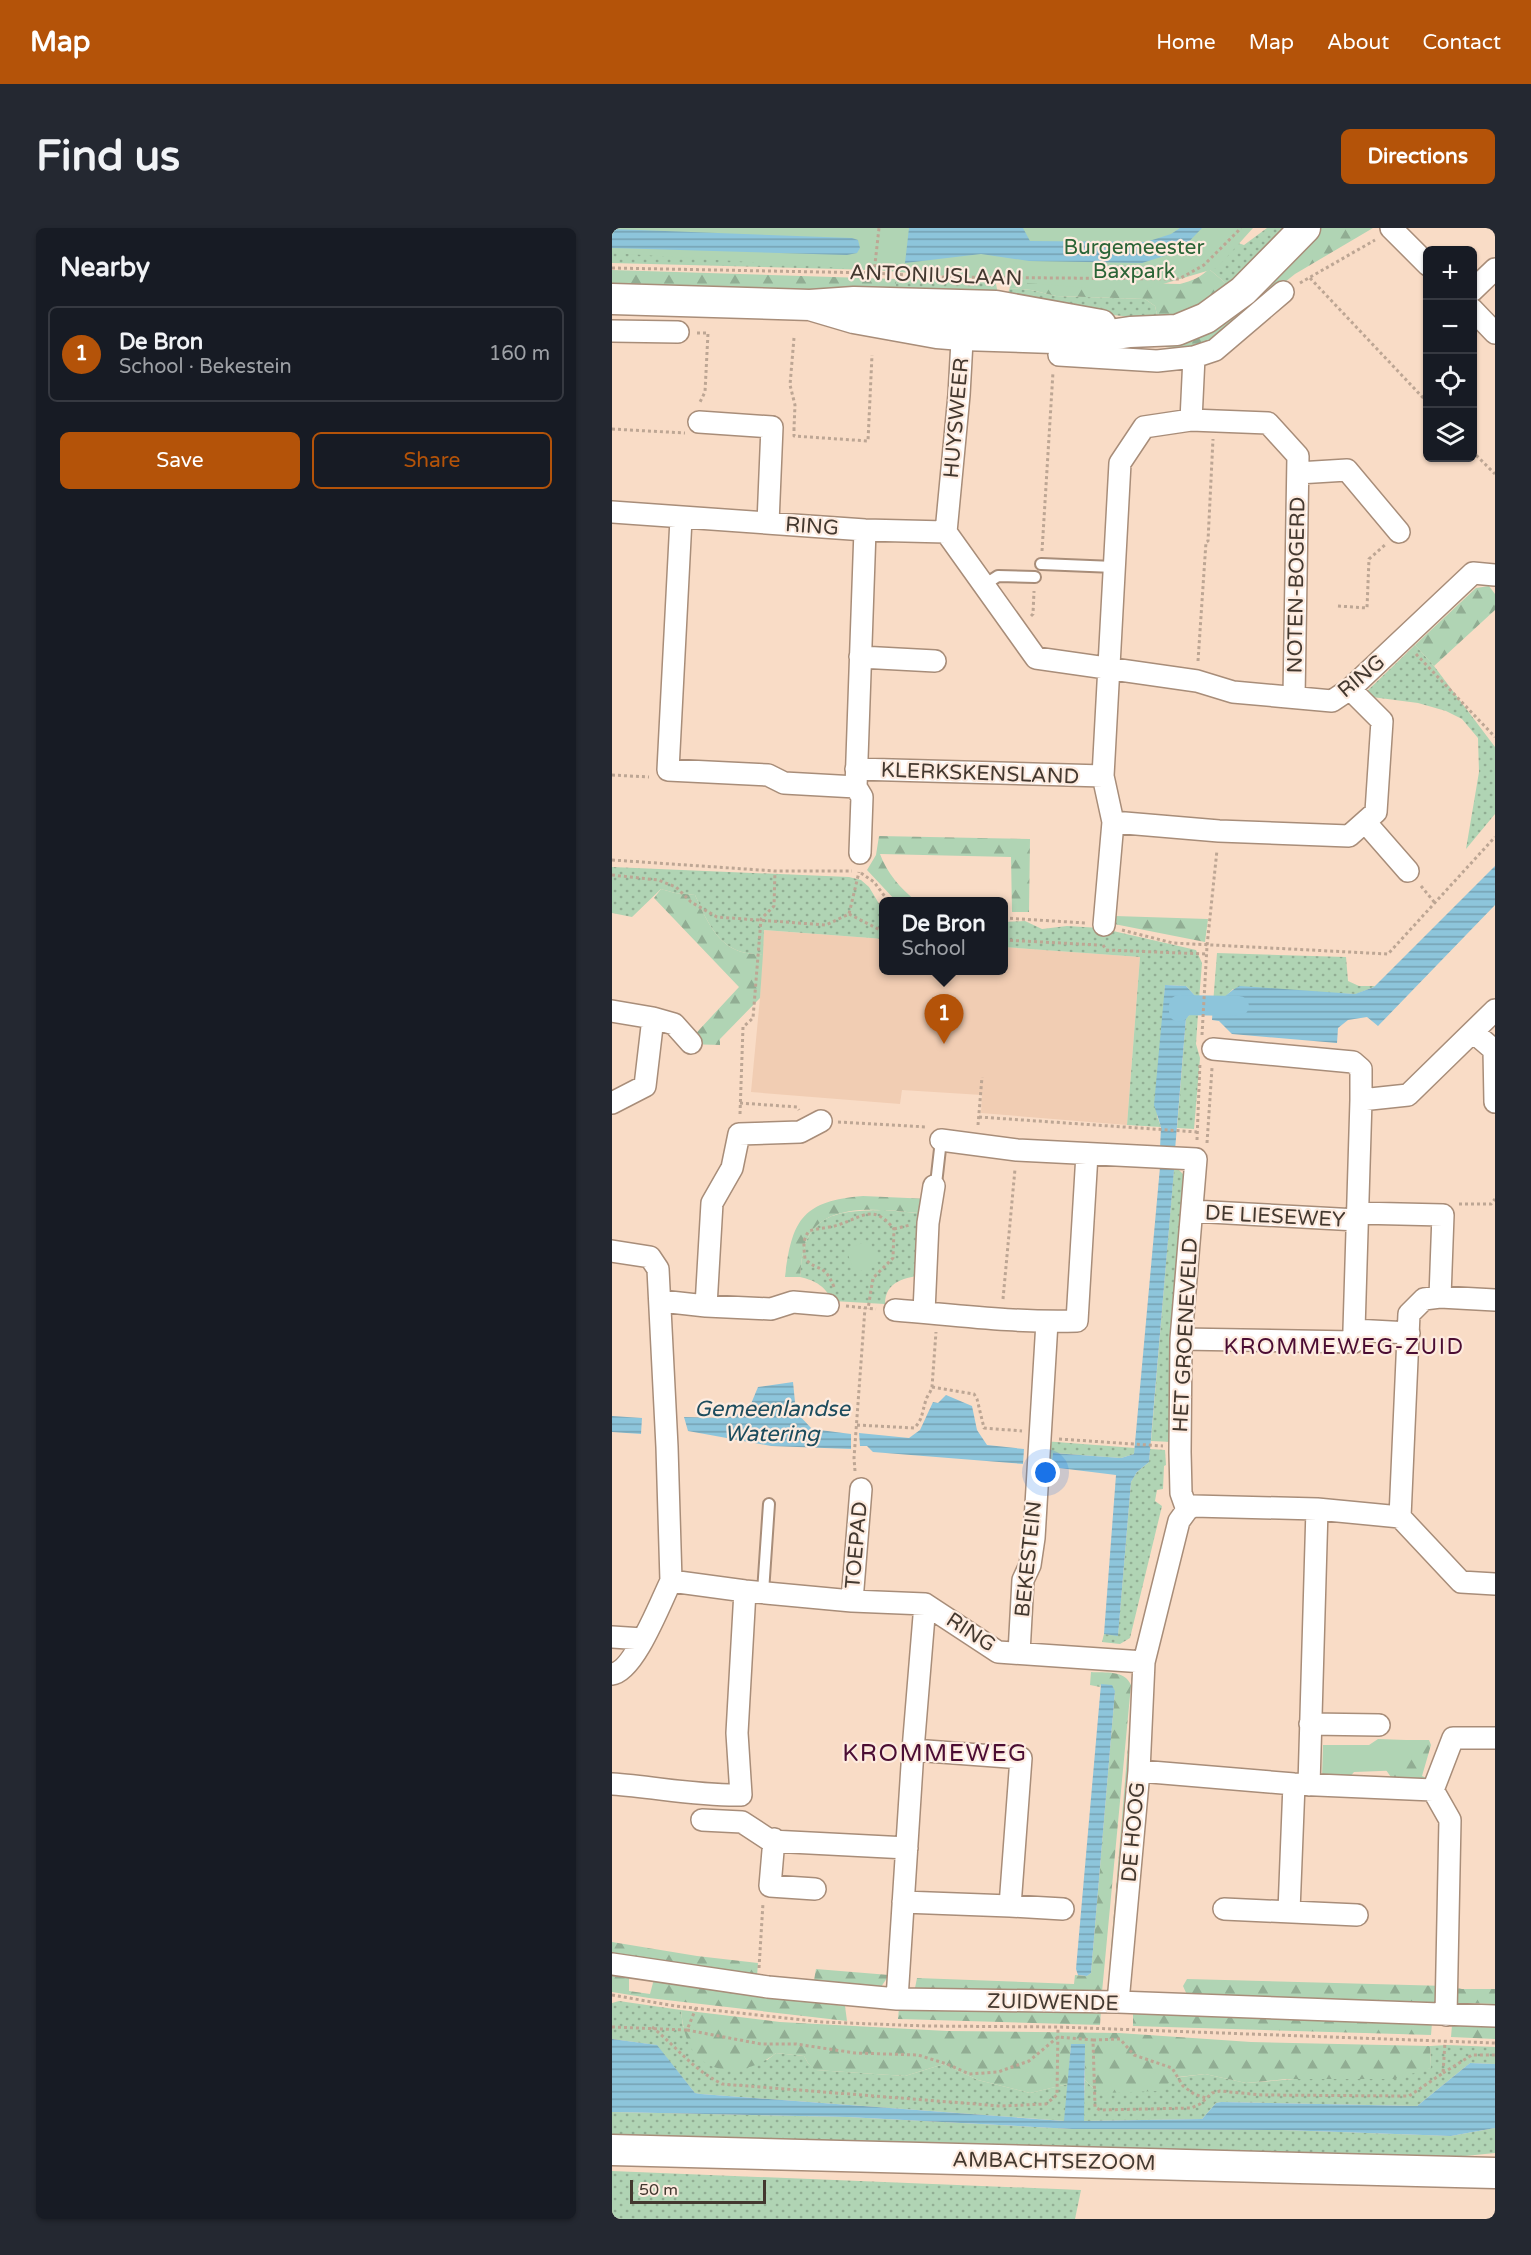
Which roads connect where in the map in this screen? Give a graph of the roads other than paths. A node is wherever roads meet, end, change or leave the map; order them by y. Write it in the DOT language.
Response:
graph roads {
  1 [pos="1305,228"];
  2 [pos="1385,233"];
  3 [pos="1423,261"];
  4 [pos="1495,269"];
  5 [pos="1477,287"];
  6 [pos="1283,292"];
  7 [pos="612,299"];
  8 [pos="810,305"];
  9 [pos="964,305"];
  10 [pos="1477,313"];
  11 [pos="612,331"];
  12 [pos="678,332"];
  13 [pos="1130,332"];
  14 [pos="1495,333"];
  15 [pos="962,335"];
  16 [pos="1057,346"];
  17 [pos="1194,357"];
  18 [pos="1191,420"];
  19 [pos="699,422"];
  20 [pos="1298,473"];
  21 [pos="612,512"];
  22 [pos="681,519"];
  23 [pos="768,524"];
  24 [pos="865,530"];
  25 [pos="946,532"];
  26 [pos="1399,532"];
  27 [pos="1041,564"];
  28 [pos="1114,567"];
  29 [pos="1495,575"];
  30 [pos="1035,577"];
  31 [pos="984,585"];
  32 [pos="860,657"];
  33 [pos="935,661"];
  34 [pos="1109,668"];
  35 [pos="1350,689"];
  36 [pos="1294,697"];
  37 [pos="1103,776"];
  38 [pos="856,778"];
  39 [pos="1113,822"];
  40 [pos="1366,823"];
  41 [pos="860,862"];
  42 [pos="1408,871"];
  43 [pos="1103,935"];
  44 [pos="1495,1010"];
  45 [pos="612,1011"];
  46 [pos="653,1018"];
  47 [pos="1473,1032"];
  48 [pos="691,1043"];
  49 [pos="1205,1050"];
  50 [pos="1361,1100"];
  51 [pos="1495,1102"];
  52 [pos="612,1103"];
  53 [pos="815,1124"];
  54 [pos="941,1140"];
  55 [pos="1087,1154"];
  56 [pos="934,1186"];
  57 [pos="1192,1211"];
  58 [pos="1357,1217"];
  59 [pos="612,1251"];
  60 [pos="1440,1297"];
  61 [pos="1495,1300"];
  62 [pos="661,1301"];
  63 [pos="706,1306"];
  64 [pos="834,1306"];
  65 [pos="895,1310"];
  66 [pos="931,1314"];
  67 [pos="1047,1322"];
  68 [pos="1354,1330"];
  69 [pos="1409,1333"];
  70 [pos="1181,1339"];
  71 [pos="861,1489"];
  72 [pos="769,1504"];
  73 [pos="1317,1509"];
  74 [pos="1187,1510"];
  75 [pos="1400,1517"];
  76 [pos="671,1581"];
  77 [pos="1495,1584"];
  78 [pos="754,1592"];
  79 [pos="852,1601"];
  80 [pos="926,1604"];
  81 [pos="612,1637"];
  82 [pos="643,1638"];
  83 [pos="1019,1653"];
  84 [pos="1144,1662"];
  85 [pos="612,1674"];
  86 [pos="1310,1724"];
  87 [pos="1379,1725"];
  88 [pos="1495,1738"];
  89 [pos="913,1750"];
  90 [pos="1139,1771"];
  91 [pos="612,1784"];
  92 [pos="1302,1784"];
  93 [pos="1433,1790"];
  94 [pos="741,1794"];
  95 [pos="702,1820"];
  96 [pos="742,1822"];
  97 [pos="774,1839"];
  98 [pos="907,1848"];
  99 [pos="815,1889"];
  100 [pos="903,1902"];
  101 [pos="1010,1906"];
  102 [pos="1063,1909"];
  103 [pos="1224,1909"];
  104 [pos="1289,1911"];
  105 [pos="1357,1915"];
  106 [pos="612,1964"];
  107 [pos="897,1999"];
  108 [pos="1118,2002"];
  109 [pos="1446,2015"];
  110 [pos="1495,2016"];
  111 [pos="612,2150"];
  112 [pos="1495,2173"];
  1 -- 13 [label="main road, ANTONIUSLAAN"];
  2 -- 3 [label="street"];
  4 -- 5 [label="street"];
  6 -- 17 [label="street"];
  7 -- 8 [label="main road, ANTONIUSLAAN"];
  8 -- 9 [label="main road, ANTONIUSLAAN"];
  8 -- 15 [label="main road, ANTONIUSLAAN"];
  9 -- 13 [label="main road, ANTONIUSLAAN"];
  9 -- 15 [label="street, HUYSWEER"];
  10 -- 14 [label="street"];
  11 -- 12 [label="street"];
  13 -- 16 [label="main road, ANTONIUSLAAN"];
  15 -- 16 [label="main road, ANTONIUSLAAN"];
  15 -- 25 [label="street, HUYSWEER"];
  16 -- 17 [label="street"];
  17 -- 18 [label="street"];
  18 -- 20 [label="street, NOTEN-BOGERD"];
  18 -- 28 [label="street, NOTEN-BOGERD"];
  19 -- 23 [label="street"];
  20 -- 26 [label="street, NOTEN-BOGERD"];
  20 -- 36 [label="street, NOTEN-BOGERD"];
  21 -- 22 [label="street, RING"];
  22 -- 23 [label="street, RING"];
  22 -- 38 [label="street, KLERKSKENSLAND"];
  23 -- 24 [label="street, RING"];
  24 -- 25 [label="street, RING"];
  24 -- 32 [label="street"];
  25 -- 31 [label="street, RING"];
  27 -- 28 [label="lane"];
  28 -- 34 [label="street, NOTEN-BOGERD"];
  29 -- 35 [label="street, RING"];
  30 -- 31 [label="lane"];
  31 -- 34 [label="street, RING"];
  32 -- 33 [label="street"];
  32 -- 38 [label="street"];
  34 -- 36 [label="street, RING"];
  34 -- 37 [label="street, NOTEN-BOGERD"];
  35 -- 36 [label="street, RING"];
  35 -- 40 [label="street"];
  37 -- 38 [label="street, KLERKSKENSLAND"];
  37 -- 39 [label="street, NOTEN-BOGERD"];
  38 -- 41 [label="street"];
  39 -- 40 [label="street"];
  39 -- 43 [label="street, NOTEN-BOGERD"];
  40 -- 42 [label="street"];
  44 -- 47 [label="street"];
  45 -- 46 [label="street"];
  46 -- 48 [label="street"];
  46 -- 52 [label="street"];
  47 -- 50 [label="street"];
  47 -- 51 [label="street"];
  49 -- 50 [label="street, DE LIESEWEY"];
  50 -- 58 [label="street, DE LIESEWEY"];
  53 -- 63 [label="street"];
  54 -- 55 [label="street"];
  54 -- 56 [label="lane"];
  55 -- 57 [label="street, HET GROENEVELD"];
  55 -- 67 [label="street"];
  56 -- 66 [label="street"];
  57 -- 58 [label="street, DE LIESEWEY"];
  57 -- 70 [label="street, HET GROENEVELD"];
  58 -- 60 [label="street, DE LIESEWEY"];
  58 -- 68 [label="street, DE LIESEWEY"];
  59 -- 62 [label="street"];
  60 -- 61 [label="street"];
  60 -- 69 [label="street"];
  62 -- 63 [label="street"];
  62 -- 76 [label="street"];
  63 -- 64 [label="street"];
  65 -- 66 [label="street"];
  66 -- 67 [label="street"];
  67 -- 83 [label="street, BEKESTEIN"];
  68 -- 69 [label="street"];
  68 -- 70 [label="street"];
  69 -- 75 [label="street"];
  70 -- 74 [label="street, HET GROENEVELD"];
  71 -- 79 [label="street, TOEPAD"];
  72 -- 78 [label="lane"];
  73 -- 74 [label="street"];
  73 -- 75 [label="street"];
  73 -- 86 [label="street"];
  74 -- 84 [label="street"];
  75 -- 77 [label="street"];
  76 -- 78 [label="street, RING"];
  76 -- 82 [label="street"];
  78 -- 79 [label="street, RING"];
  78 -- 94 [label="street"];
  79 -- 80 [label="street, RING"];
  80 -- 83 [label="street, RING"];
  80 -- 89 [label="street"];
  81 -- 82 [label="street"];
  82 -- 85 [label="street"];
  83 -- 84 [label="street, RING"];
  84 -- 90 [label="street, DE HOOG"];
  86 -- 87 [label="street"];
  86 -- 92 [label="street"];
  88 -- 93 [label="street"];
  89 -- 98 [label="street"];
  89 -- 101 [label="street"];
  90 -- 92 [label="street"];
  90 -- 108 [label="street, DE HOOG"];
  91 -- 94 [label="street"];
  92 -- 93 [label="street"];
  92 -- 104 [label="street"];
  93 -- 109 [label="street"];
  94 -- 96 [label="street"];
  95 -- 96 [label="street"];
  96 -- 97 [label="street"];
  97 -- 98 [label="street"];
  97 -- 99 [label="street"];
  98 -- 100 [label="street"];
  100 -- 101 [label="street"];
  100 -- 107 [label="street"];
  101 -- 102 [label="street"];
  103 -- 104 [label="street"];
  104 -- 105 [label="street"];
  106 -- 107 [label="street, ZUIDWENDE"];
  107 -- 108 [label="street, ZUIDWENDE"];
  108 -- 109 [label="street, ZUIDWENDE"];
  109 -- 110 [label="street, ZUIDWENDE"];
  111 -- 112 [label="main road, AMBACHTSEZOOM"];
}
